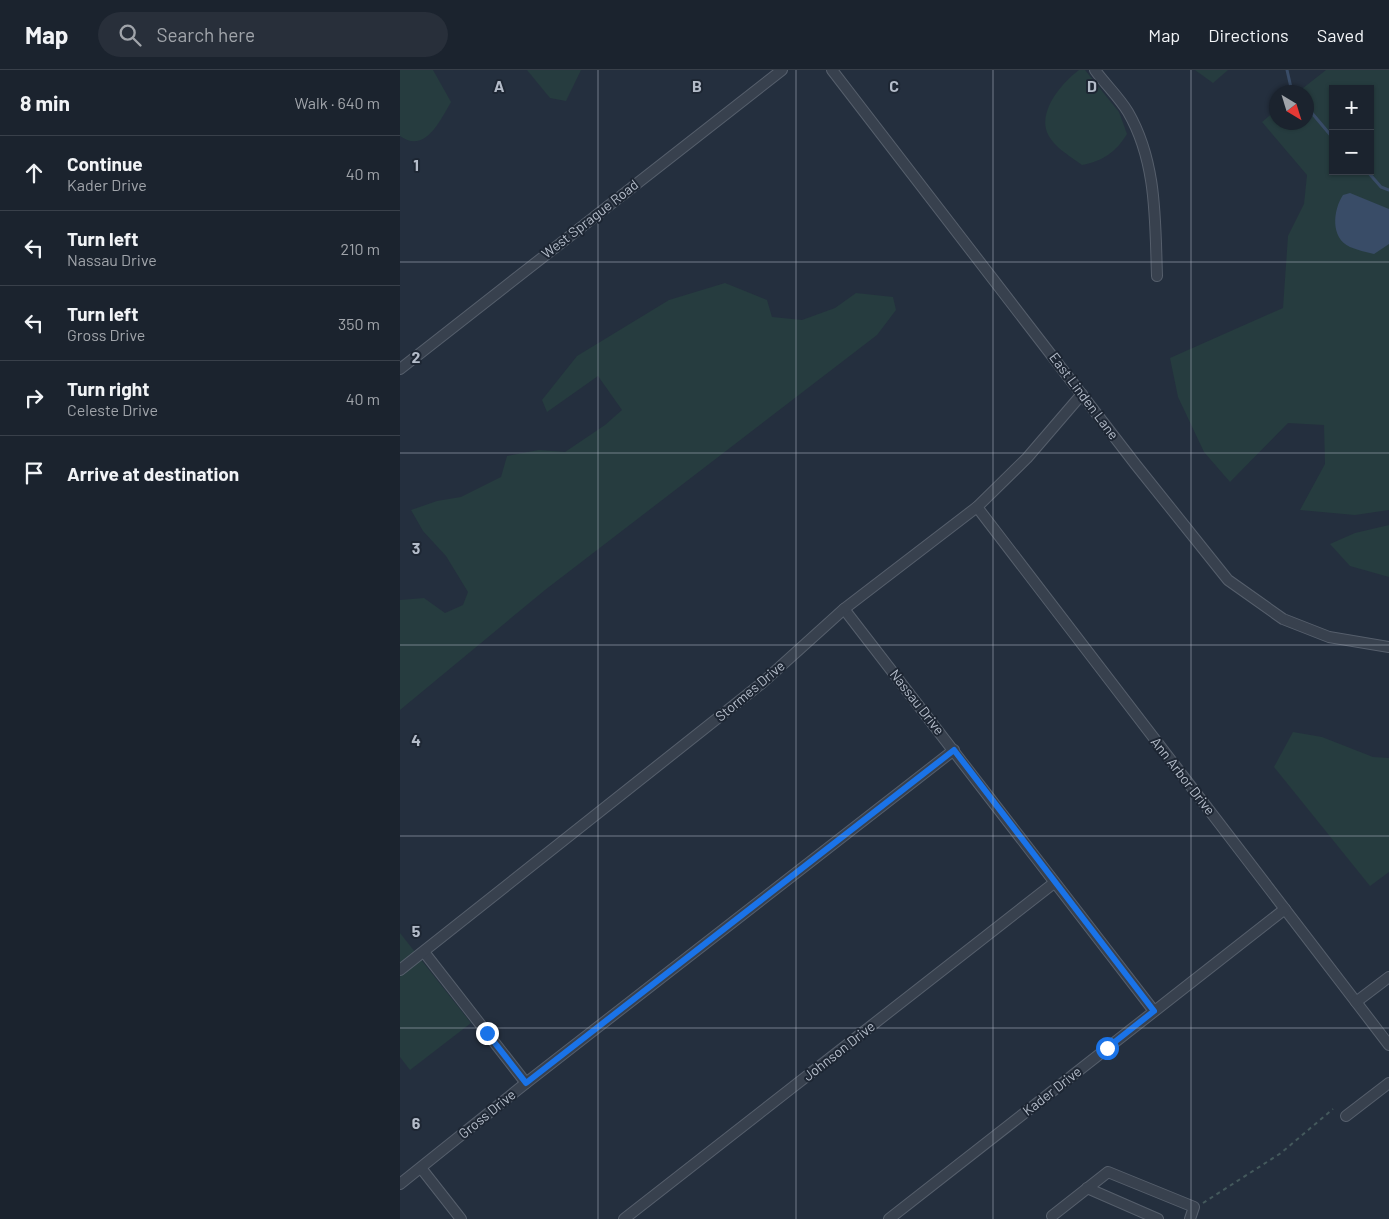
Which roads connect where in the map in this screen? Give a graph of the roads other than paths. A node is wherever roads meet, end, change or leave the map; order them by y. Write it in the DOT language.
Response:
graph roads {
  1 [pos="782,70"];
  2 [pos="832,70"];
  3 [pos="1095,70"];
  4 [pos="1157,276"];
  5 [pos="400,369"];
  6 [pos="1082,394"];
  7 [pos="976,507"];
  8 [pos="844,609"];
  9 [pos="1389,647"];
  10 [pos="954,750"];
  11 [pos="1054,883"];
  12 [pos="1285,909"];
  13 [pos="424,952"];
  14 [pos="400,970"];
  15 [pos="1389,977"];
  16 [pos="1356,1002"];
  17 [pos="1154,1011"];
  18 [pos="1389,1045"];
  19 [pos="526,1083"];
  20 [pos="1389,1083"];
  21 [pos="1346,1116"];
  22 [pos="421,1168"];
  23 [pos="400,1184"];
  24 [pos="1087,1188"];
  25 [pos="1052,1218"];
  26 [pos="461,1219"];
  27 [pos="624,1219"];
  28 [pos="890,1219"];
  29 [pos="1158,1219"];
  30 [pos="1190,1219"];
  1 -- 5 [label="street, West Sprague Road"];
  2 -- 6 [label="street, East Linden Lane"];
  3 -- 4 [label="street"];
  6 -- 7 [label="street, Stormes Drive"];
  6 -- 9 [label="street, East Linden Lane"];
  7 -- 8 [label="street, Stormes Drive"];
  7 -- 12 [label="street, Ann Arbor Drive"];
  8 -- 10 [label="street, Nassau Drive"];
  8 -- 13 [label="street, Stormes Drive"];
  10 -- 11 [label="street, Nassau Drive"];
  10 -- 19 [label="street, Gross Drive"];
  11 -- 17 [label="street, Nassau Drive"];
  11 -- 27 [label="street, Johnson Drive"];
  12 -- 16 [label="street, Ann Arbor Drive"];
  12 -- 17 [label="street, Kader Drive"];
  13 -- 14 [label="street, Stormes Drive"];
  13 -- 19 [label="street"];
  15 -- 16 [label="street"];
  16 -- 18 [label="street, Ann Arbor Drive"];
  17 -- 28 [label="street, Kader Drive"];
  19 -- 22 [label="street, Gross Drive"];
  20 -- 21 [label="street"];
  22 -- 23 [label="street, Gross Drive"];
  22 -- 26 [label="street"];
  24 -- 25 [label="street"];
  24 -- 29 [label="street"];
  24 -- 30 [label="street"];
}
